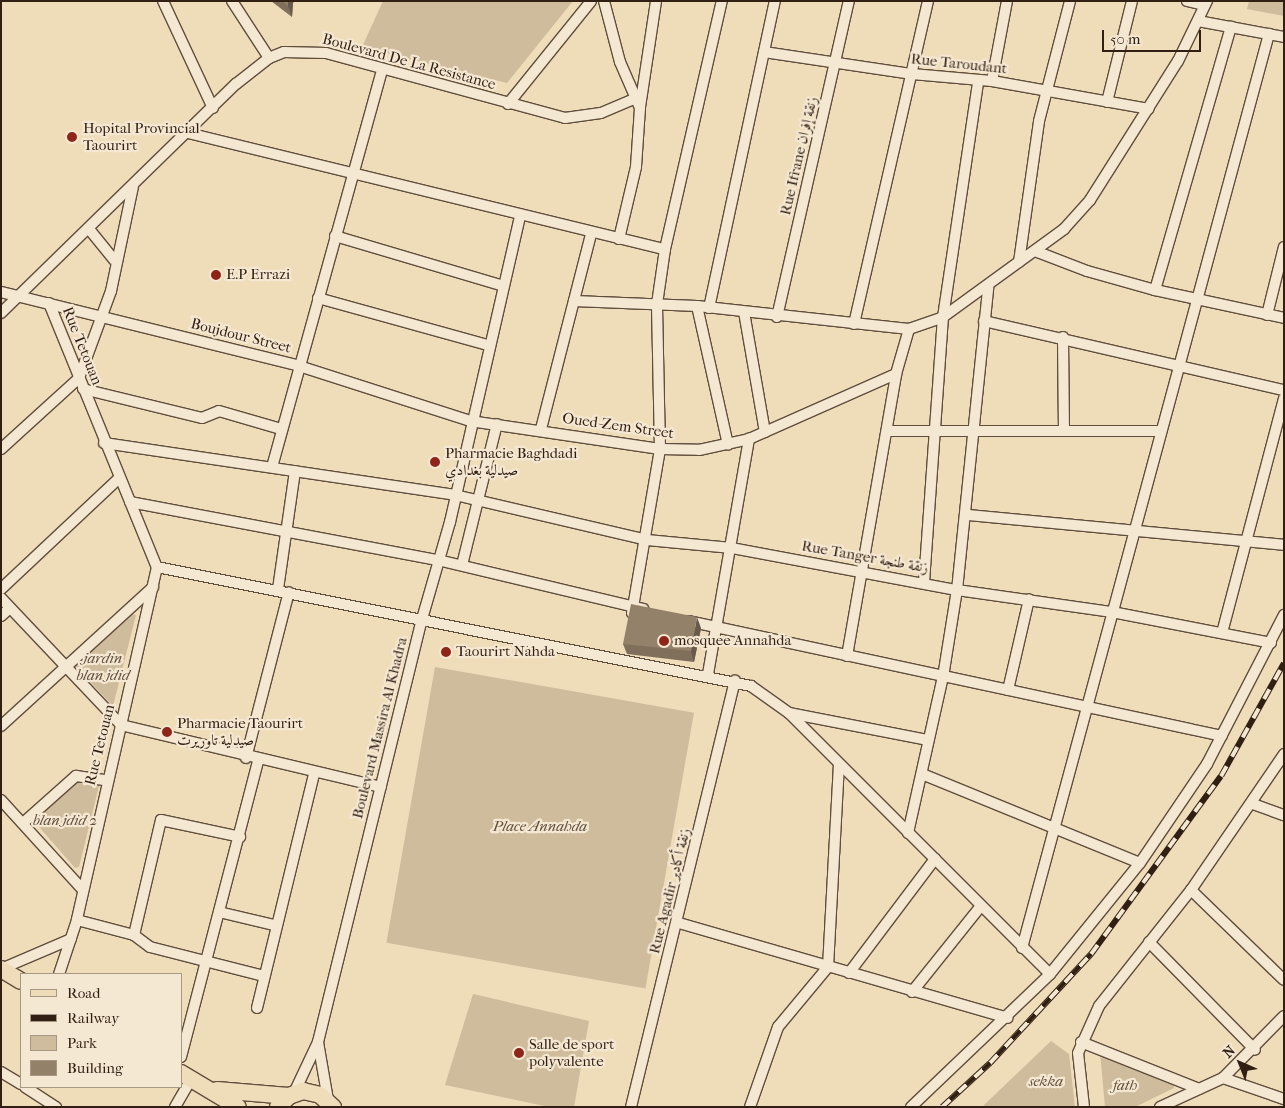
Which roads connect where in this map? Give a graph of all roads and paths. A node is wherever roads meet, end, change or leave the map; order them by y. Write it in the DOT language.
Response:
graph roads {
  1 [pos="163,1"];
  2 [pos="232,1"];
  3 [pos="591,1"];
  4 [pos="604,1"];
  5 [pos="656,1"];
  6 [pos="722,1"];
  7 [pos="775,1"];
  8 [pos="849,1"];
  9 [pos="928,1"];
  10 [pos="1007,1"];
  11 [pos="1070,1"];
  12 [pos="1132,1"];
  13 [pos="1187,1"];
  14 [pos="1206,3"];
  15 [pos="1198,21"];
  16 [pos="1230,28"];
  17 [pos="1269,34"];
  18 [pos="1284,37"];
  19 [pos="764,52"];
  20 [pos="269,58"];
  21 [pos="836,63"];
  22 [pos="382,70"];
  23 [pos="912,74"];
  24 [pos="992,81"];
  25 [pos="978,82"];
  26 [pos="1048,92"];
  27 [pos="1107,102"];
  28 [pos="638,103"];
  29 [pos="508,104"];
  30 [pos="213,108"];
  31 [pos="1149,109"];
  32 [pos="188,133"];
  33 [pos="353,173"];
  34 [pos="133,186"];
  35 [pos="520,218"];
  36 [pos="89,229"];
  37 [pos="591,234"];
  38 [pos="335,236"];
  39 [pos="619,239"];
  40 [pos="1284,247"];
  41 [pos="665,249"];
  42 [pos="1035,251"];
  43 [pos="114,260"];
  44 [pos="1019,262"];
  45 [pos="504,286"];
  46 [pos="988,288"];
  47 [pos="1155,290"];
  48 [pos="1,292"];
  49 [pos="19,297"];
  50 [pos="318,298"];
  51 [pos="1194,300"];
  52 [pos="574,301"];
  53 [pos="49,303"];
  54 [pos="657,304"];
  55 [pos="696,306"];
  56 [pos="709,308"];
  57 [pos="744,312"];
  58 [pos="1,313"];
  59 [pos="1267,315"];
  60 [pos="103,316"];
  61 [pos="777,317"];
  62 [pos="943,317"];
  63 [pos="1284,318"];
  64 [pos="984,321"];
  65 [pos="854,324"];
  66 [pos="909,329"];
  67 [pos="1063,337"];
  68 [pos="487,345"];
  69 [pos="299,366"];
  70 [pos="1177,367"];
  71 [pos="896,374"];
  72 [pos="80,378"];
  73 [pos="83,389"];
  74 [pos="1284,390"];
  75 [pos="1284,398"];
  76 [pos="470,421"];
  77 [pos="497,424"];
  78 [pos="281,429"];
  79 [pos="541,429"];
  80 [pos="932,429"];
  81 [pos="974,429"];
  82 [pos="1064,430"];
  83 [pos="887,431"];
  84 [pos="1159,431"];
  85 [pos="765,432"];
  86 [pos="750,439"];
  87 [pos="104,443"];
  88 [pos="728,445"];
  89 [pos="1,449"];
  90 [pos="660,449"];
  91 [pos="272,467"];
  92 [pos="295,472"];
  93 [pos="119,478"];
  94 [pos="455,494"];
  95 [pos="477,500"];
  96 [pos="130,502"];
  97 [pos="968,515"];
  98 [pos="285,530"];
  99 [pos="1133,532"];
  100 [pos="647,540"];
  101 [pos="1248,543"];
  102 [pos="1284,546"];
  103 [pos="732,548"];
  104 [pos="438,560"];
  105 [pos="462,565"];
  106 [pos="158,568"];
  107 [pos="862,571"];
  108 [pos="924,582"];
  109 [pos="153,587"];
  110 [pos="1,589"];
  111 [pos="278,589"];
  112 [pos="957,590"];
  113 [pos="289,592"];
  114 [pos="1,598"];
  115 [pos="1029,600"];
  116 [pos="634,606"];
  117 [pos="10,608"];
  118 [pos="652,612"];
  119 [pos="1112,612"];
  120 [pos="1284,615"];
  121 [pos="1,616"];
  122 [pos="671,616"];
  123 [pos="422,619"];
  124 [pos="630,624"];
  125 [pos="718,629"];
  126 [pos="1222,633"];
  127 [pos="1271,643"];
  128 [pos="848,656"];
  129 [pos="67,667"];
  130 [pos="708,674"];
  131 [pos="943,677"];
  132 [pos="735,681"];
  133 [pos="1008,690"];
  134 [pos="1086,710"];
  135 [pos="789,713"];
  136 [pos="121,725"];
  137 [pos="1,726"];
  138 [pos="1222,736"];
  139 [pos="928,740"];
  140 [pos="1283,756"];
  141 [pos="246,758"];
  142 [pos="258,760"];
  143 [pos="839,765"];
  144 [pos="314,774"];
  145 [pos="922,774"];
  146 [pos="106,780"];
  147 [pos="381,787"];
  148 [pos="1,800"];
  149 [pos="1253,804"];
  150 [pos="1284,816"];
  151 [pos="23,824"];
  152 [pos="1052,831"];
  153 [pos="908,832"];
  154 [pos="240,837"];
  155 [pos="935,859"];
  156 [pos="1140,863"];
  157 [pos="83,890"];
  158 [pos="1191,890"];
  159 [pos="982,906"];
  160 [pos="219,912"];
  161 [pos="77,920"];
  162 [pos="679,923"];
  163 [pos="274,926"];
  164 [pos="134,935"];
  165 [pos="71,939"];
  166 [pos="1149,942"];
  167 [pos="1022,948"];
  168 [pos="208,961"];
  169 [pos="828,966"];
  170 [pos="1,969"];
  171 [pos="59,973"];
  172 [pos="849,973"];
  173 [pos="1050,974"];
  174 [pos="264,976"];
  175 [pos="20,980"];
  176 [pos="1284,980"];
  177 [pos="912,992"];
  178 [pos="257,1008"];
  179 [pos="1284,1016"];
  180 [pos="1008,1018"];
  181 [pos="318,1042"];
  182 [pos="1081,1042"];
  183 [pos="1255,1050"];
  184 [pos="182,1052"];
  185 [pos="1,1072"];
  186 [pos="186,1075"];
  187 [pos="1223,1078"];
  188 [pos="20,1083"];
  189 [pos="27,1088"];
  190 [pos="182,1088"];
  191 [pos="1199,1089"];
  192 [pos="217,1090"];
  193 [pos="287,1099"];
  194 [pos="1284,1099"];
  195 [pos="330,1103"];
  196 [pos="56,1107"];
  197 [pos="175,1107"];
  198 [pos="238,1107"];
  199 [pos="631,1107"];
  200 [pos="750,1107"];
  201 [pos="911,1107"];
  202 [pos="1084,1107"];
  203 [pos="1160,1107"];
  1 -- 30 [label="street"];
  2 -- 20 [label="street"];
  3 -- 29 [label="street"];
  4 -- 28 [label="street"];
  5 -- 28 [label="street"];
  6 -- 41 [label="street"];
  7 -- 19 [label="street"];
  8 -- 21 [label="street, Rue Ifrane زنقة إفران"];
  9 -- 23 [label="street"];
  10 -- 24 [label="street"];
  11 -- 26 [label="street"];
  12 -- 27 [label="street"];
  13 -- 14 [label="street"];
  14 -- 15 [label="street"];
  15 -- 16 [label="street"];
  15 -- 31 [label="street"];
  16 -- 17 [label="street"];
  16 -- 47 [label="street"];
  17 -- 18 [label="street"];
  17 -- 51 [label="street"];
  19 -- 21 [label="street, Rue Taroudant"];
  19 -- 56 [label="street"];
  20 -- 22 [label="street, Boulevard De La Resistance"];
  20 -- 30 [label="street, Boulevard De La Resistance"];
  21 -- 23 [label="street, Rue Taroudant"];
  21 -- 61 [label="street, Rue Ifrane زنقة إفران"];
  22 -- 29 [label="street, Boulevard De La Resistance"];
  22 -- 33 [label="street"];
  23 -- 25 [label="street, Rue Taroudant"];
  23 -- 65 [label="street"];
  24 -- 25 [label="street, Rue Taroudant"];
  24 -- 26 [label="street, Rue Taroudant"];
  25 -- 62 [label="street"];
  26 -- 27 [label="street, Rue Taroudant"];
  26 -- 44 [label="street"];
  27 -- 31 [label="street, Rue Taroudant"];
  28 -- 29 [label="street, Boulevard De La Resistance"];
  28 -- 39 [label="street"];
  30 -- 32 [label="street, Boulevard De La Resistance"];
  31 -- 42 [label="street"];
  32 -- 33 [label="street"];
  32 -- 34 [label="street, Boulevard De La Resistance"];
  33 -- 35 [label="street"];
  33 -- 38 [label="street"];
  34 -- 36 [label="street, Boulevard De La Resistance"];
  34 -- 43 [label="street"];
  35 -- 37 [label="street"];
  35 -- 45 [label="street, Boulevard Massira Al Khadra"];
  36 -- 43 [label="street"];
  36 -- 49 [label="street, Boulevard De La Resistance"];
  37 -- 39 [label="street"];
  37 -- 52 [label="street"];
  38 -- 45 [label="street"];
  38 -- 50 [label="street"];
  39 -- 41 [label="street"];
  40 -- 59 [label="street"];
  41 -- 54 [label="street"];
  42 -- 44 [label="street"];
  42 -- 47 [label="street"];
  43 -- 60 [label="street"];
  44 -- 46 [label="street"];
  45 -- 68 [label="street, Boulevard Massira Al Khadra"];
  46 -- 62 [label="street"];
  46 -- 64 [label="street"];
  47 -- 51 [label="street"];
  48 -- 49 [label="street, Boujdour Street"];
  49 -- 53 [label="street, Boujdour Street"];
  49 -- 58 [label="street, Boulevard De La Resistance"];
  50 -- 68 [label="street"];
  50 -- 69 [label="street"];
  51 -- 59 [label="street"];
  51 -- 70 [label="street"];
  52 -- 54 [label="street"];
  52 -- 79 [label="street"];
  53 -- 60 [label="street, Boujdour Street"];
  53 -- 72 [label="street, Rue Tetouan"];
  54 -- 55 [label="street"];
  54 -- 90 [label="street"];
  55 -- 56 [label="street"];
  55 -- 88 [label="street"];
  56 -- 57 [label="street"];
  57 -- 61 [label="street"];
  57 -- 85 [label="street"];
  59 -- 63 [label="street"];
  60 -- 69 [label="street, Boujdour Street"];
  60 -- 72 [label="street"];
  61 -- 65 [label="street"];
  62 -- 66 [label="street"];
  62 -- 80 [label="street"];
  64 -- 67 [label="street"];
  64 -- 81 [label="street"];
  65 -- 66 [label="street"];
  66 -- 71 [label="street"];
  67 -- 70 [label="street"];
  67 -- 82 [label="street"];
  68 -- 76 [label="street, Boulevard Massira Al Khadra"];
  69 -- 76 [label="street, Boujdour Street"];
  69 -- 78 [label="street"];
  70 -- 74 [label="street"];
  70 -- 84 [label="street"];
  71 -- 83 [label="street"];
  71 -- 85 [label="street, Oued-Zem Street"];
  72 -- 73 [label="street, Rue Tetouan"];
  72 -- 89 [label="street"];
  73 -- 78 [label="street"];
  73 -- 87 [label="street, Rue Tetouan"];
  75 -- 101 [label="street"];
  76 -- 77 [label="street, Oued-Zem Street"];
  76 -- 94 [label="street, Boulevard Massira Al Khadra"];
  77 -- 79 [label="street, Oued-Zem Street"];
  77 -- 95 [label="street"];
  78 -- 91 [label="street"];
  79 -- 90 [label="street, Oued-Zem Street"];
  80 -- 81 [label="street"];
  80 -- 83 [label="street"];
  80 -- 108 [label="street"];
  81 -- 82 [label="street"];
  81 -- 97 [label="street"];
  82 -- 84 [label="street"];
  83 -- 107 [label="street"];
  84 -- 99 [label="street"];
  85 -- 86 [label="street, Oued-Zem Street"];
  86 -- 88 [label="street, Oued-Zem Street"];
  86 -- 103 [label="street"];
  87 -- 91 [label="street, Rue Tanger زنقة طنجة"];
  87 -- 93 [label="street, Rue Tetouan"];
  88 -- 90 [label="street, Oued-Zem Street"];
  90 -- 100 [label="street"];
  91 -- 92 [label="street, Rue Tanger زنقة طنجة"];
  92 -- 94 [label="street, Rue Tanger زنقة طنجة"];
  92 -- 98 [label="street"];
  93 -- 96 [label="street, Rue Tetouan"];
  93 -- 110 [label="street"];
  94 -- 95 [label="street, Rue Tanger زنقة طنجة"];
  94 -- 104 [label="street, Boulevard Massira Al Khadra"];
  95 -- 100 [label="street, Rue Tanger زنقة طنجة"];
  95 -- 105 [label="street"];
  96 -- 98 [label="street"];
  96 -- 106 [label="street, Rue Tetouan"];
  97 -- 99 [label="street"];
  97 -- 112 [label="street"];
  98 -- 104 [label="street"];
  98 -- 111 [label="street"];
  99 -- 101 [label="street"];
  99 -- 119 [label="street"];
  100 -- 103 [label="street, Rue Tanger زنقة طنجة"];
  100 -- 116 [label="street"];
  101 -- 102 [label="street"];
  101 -- 126 [label="street"];
  103 -- 107 [label="street, Rue Tanger زنقة طنجة"];
  103 -- 125 [label="street"];
  104 -- 105 [label="street"];
  104 -- 123 [label="street, Boulevard Massira Al Khadra"];
  105 -- 116 [label="street"];
  106 -- 109 [label="street, Rue Tetouan"];
  106 -- 111 [label="street"];
  107 -- 108 [label="street, Rue Tanger زنقة طنجة"];
  107 -- 128 [label="street"];
  108 -- 112 [label="street, Rue Tanger زنقة طنجة"];
  109 -- 129 [label="street"];
  109 -- 136 [label="street, Rue Tetouan"];
  111 -- 113 [label="street"];
  112 -- 115 [label="street, Rue Tanger زنقة طنجة"];
  112 -- 131 [label="street"];
  113 -- 123 [label="street"];
  113 -- 141 [label="street"];
  114 -- 117 [label="street"];
  115 -- 119 [label="street, Rue Tanger زنقة طنجة"];
  115 -- 133 [label="street"];
  116 -- 118 [label="street"];
  116 -- 124 [label="street"];
  117 -- 121 [label="street"];
  117 -- 129 [label="street"];
  119 -- 126 [label="street, Rue Tanger زنقة طنجة"];
  119 -- 134 [label="street"];
  120 -- 127 [label="street"];
  122 -- 125 [label="street"];
  123 -- 130 [label="street"];
  123 -- 147 [label="street, Boulevard Massira Al Khadra"];
  125 -- 128 [label="street"];
  125 -- 130 [label="street"];
  126 -- 127 [label="street, Rue Tanger زنقة طنجة"];
  127 -- 138 [label="street"];
  128 -- 131 [label="street"];
  129 -- 136 [label="street"];
  129 -- 137 [label="street"];
  130 -- 132 [label="street"];
  131 -- 133 [label="street"];
  131 -- 139 [label="street"];
  132 -- 135 [label="street"];
  132 -- 162 [label="street, Rue Agadir زنقة أكادير"];
  133 -- 134 [label="street"];
  134 -- 138 [label="street"];
  134 -- 152 [label="street"];
  135 -- 139 [label="street"];
  135 -- 143 [label="street"];
  136 -- 141 [label="street"];
  136 -- 146 [label="street, Rue Tetouan"];
  138 -- 156 [label="street"];
  139 -- 145 [label="street"];
  140 -- 149 [label="street"];
  141 -- 142 [label="street"];
  142 -- 144 [label="street"];
  142 -- 154 [label="street"];
  143 -- 153 [label="street"];
  143 -- 169 [label="street"];
  144 -- 147 [label="street"];
  144 -- 163 [label="street"];
  145 -- 152 [label="street"];
  145 -- 153 [label="street"];
  146 -- 151 [label="street"];
  146 -- 157 [label="street, Rue Tetouan"];
  147 -- 181 [label="street, Boulevard Massira Al Khadra"];
  148 -- 151 [label="street"];
  149 -- 150 [label="street"];
  149 -- 158 [label="street"];
  151 -- 157 [label="street"];
  152 -- 156 [label="street"];
  152 -- 167 [label="street"];
  153 -- 155 [label="street"];
  154 -- 160 [label="street"];
  154 -- 164 [label="street"];
  155 -- 159 [label="street"];
  155 -- 172 [label="street"];
  156 -- 173 [label="street"];
  157 -- 161 [label="street, Rue Tetouan"];
  158 -- 166 [label="street"];
  158 -- 176 [label="street"];
  159 -- 167 [label="street"];
  159 -- 177 [label="street"];
  160 -- 163 [label="street"];
  160 -- 168 [label="street"];
  161 -- 164 [label="street"];
  161 -- 165 [label="street, Rue Tetouan"];
  162 -- 169 [label="street"];
  162 -- 199 [label="street, Rue Agadir زنقة أكادير"];
  163 -- 174 [label="street"];
  164 -- 168 [label="street"];
  165 -- 170 [label="street"];
  165 -- 171 [label="street, Rue Tetouan"];
  166 -- 182 [label="street"];
  166 -- 183 [label="street"];
  167 -- 173 [label="street"];
  168 -- 174 [label="street"];
  168 -- 184 [label="street"];
  169 -- 172 [label="street"];
  169 -- 200 [label="street"];
  170 -- 175 [label="main road"];
  172 -- 177 [label="street"];
  173 -- 180 [label="street"];
  174 -- 178 [label="street"];
  177 -- 180 [label="street"];
  179 -- 183 [label="street"];
  180 -- 201 [label="street"];
  181 -- 193 [label="street"];
  181 -- 195 [label="street"];
  182 -- 191 [label="street"];
  182 -- 202 [label="street"];
  183 -- 187 [label="street"];
  185 -- 188 [label="street"];
  186 -- 192 [label="main road"];
  187 -- 191 [label="street"];
  187 -- 194 [label="street"];
  189 -- 196 [label="street"];
  190 -- 197 [label="street"];
  191 -- 203 [label="street"];
  192 -- 193 [label="main road"];
  192 -- 198 [label="main road"];
  193 -- 195 [label="main road"];
}
